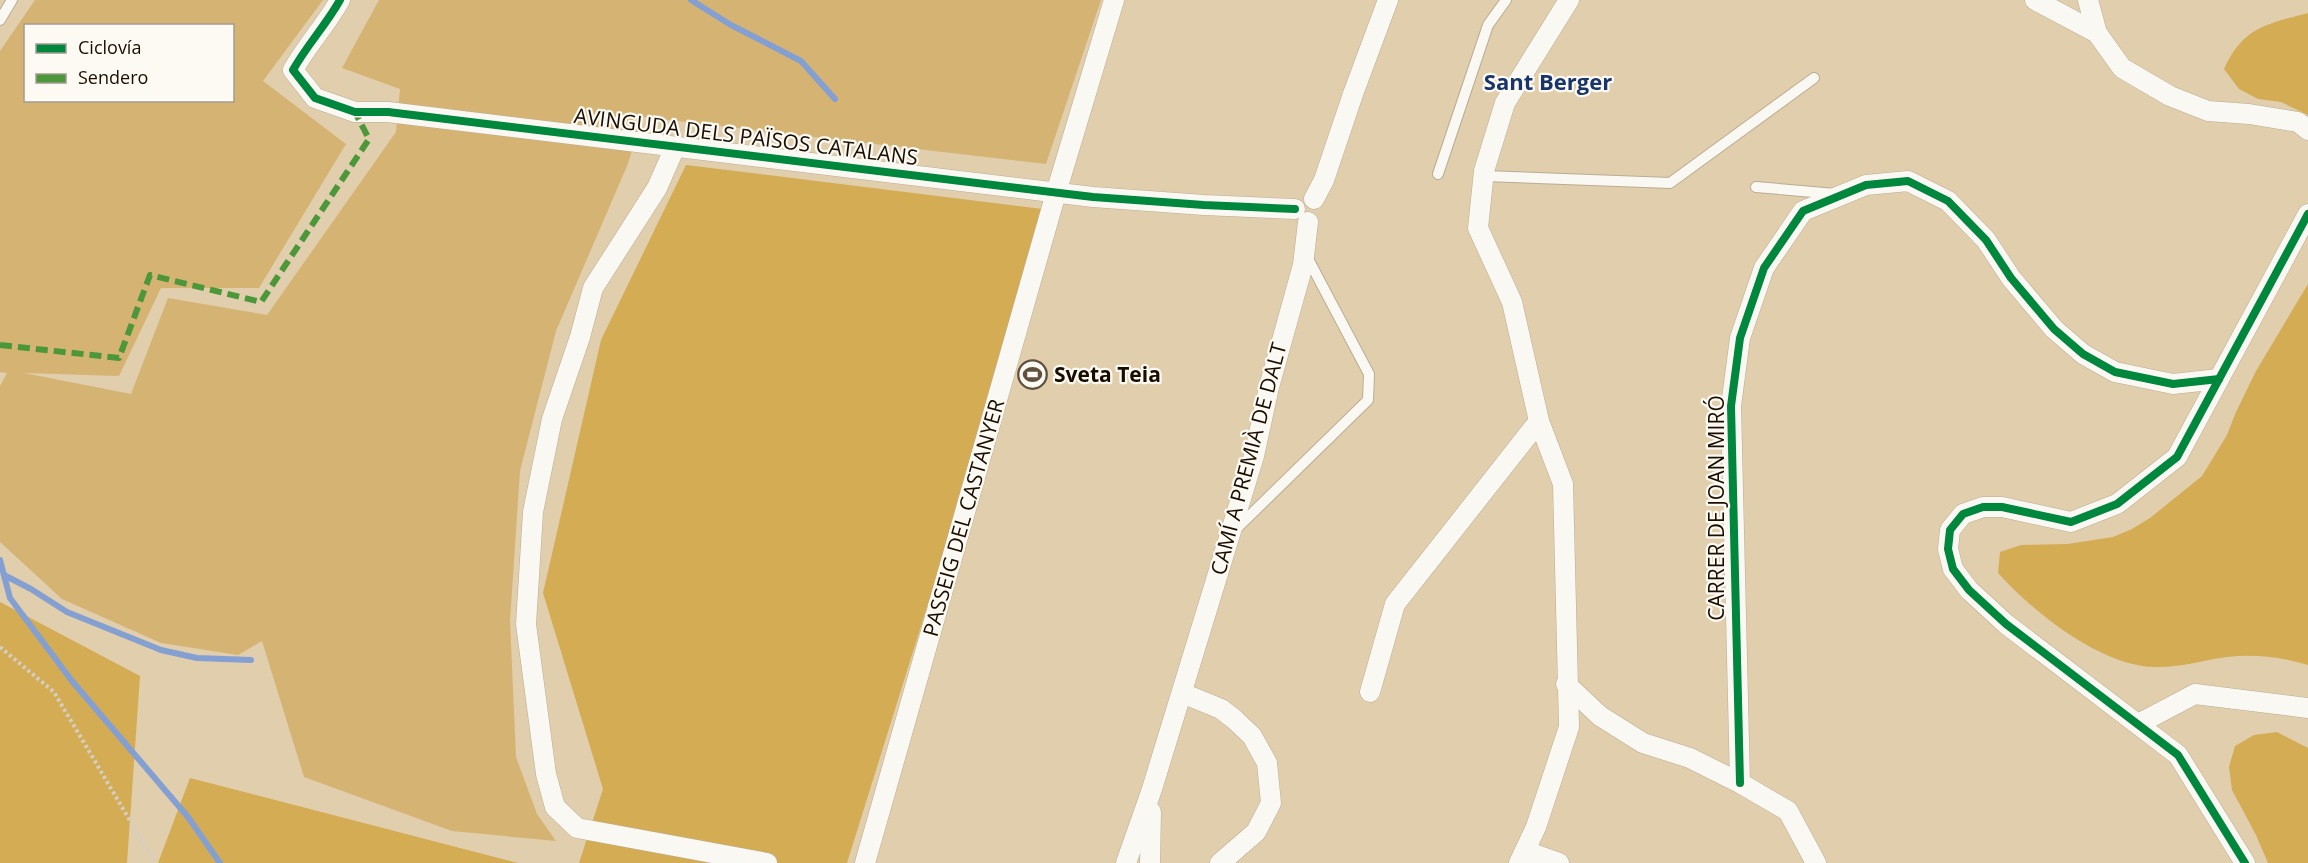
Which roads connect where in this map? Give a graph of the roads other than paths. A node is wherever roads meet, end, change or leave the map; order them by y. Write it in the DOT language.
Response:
graph roads {
  1 [pos="12,0"];
  2 [pos="340,0"];
  3 [pos="1114,0"];
  4 [pos="1388,0"];
  5 [pos="1506,0"];
  6 [pos="1569,0"];
  7 [pos="2035,0"];
  8 [pos="2088,0"];
  9 [pos="0,20"];
  10 [pos="2097,33"];
  11 [pos="1814,78"];
  12 [pos="2308,130"];
  13 [pos="675,147"];
  14 [pos="1438,174"];
  15 [pos="1484,176"];
  16 [pos="1755,187"];
  17 [pos="1056,193"];
  18 [pos="1842,195"];
  19 [pos="2308,214"];
  20 [pos="1302,216"];
  21 [pos="1305,252"];
  22 [pos="2219,379"];
  23 [pos="1539,421"];
  24 [pos="1230,536"];
  25 [pos="1566,684"];
  26 [pos="1370,692"];
  27 [pos="1182,693"];
  28 [pos="2308,708"];
  29 [pos="2138,724"];
  30 [pos="1740,783"];
  31 [pos="1152,789"];
  32 [pos="1522,857"];
  33 [pos="767,863"];
  34 [pos="866,863"];
  35 [pos="1126,863"];
  36 [pos="1150,863"];
  37 [pos="1220,863"];
  38 [pos="1559,863"];
  39 [pos="1816,863"];
  40 [pos="2245,863"];
  1 -- 9 [label="lane"];
  2 -- 13 [label="street, AVINGUDA DELS PAÏSOS CATALANS"];
  3 -- 17 [label="street, PASSEIG DEL CASTANYER"];
  4 -- 20 [label="street, CAMÍ A PREMIÀ DE DALT"];
  5 -- 14 [label="lane"];
  6 -- 15 [label="street"];
  7 -- 10 [label="street"];
  8 -- 10 [label="street"];
  10 -- 12 [label="street"];
  11 -- 15 [label="lane"];
  13 -- 17 [label="street, AVINGUDA DELS PAÏSOS CATALANS"];
  13 -- 33 [label="street"];
  15 -- 23 [label="street"];
  16 -- 18 [label="lane"];
  17 -- 20 [label="street, AVINGUDA DELS PAÏSOS CATALANS"];
  17 -- 34 [label="street, PASSEIG DEL CASTANYER"];
  18 -- 22 [label="street, CARRER DE JOAN MIRÓ"];
  18 -- 30 [label="street, CARRER DE JOAN MIRÓ"];
  19 -- 22 [label="street"];
  20 -- 21 [label="street, CAMÍ A PREMIÀ DE DALT"];
  21 -- 24 [label="street, CAMÍ A PREMIÀ DE DALT"];
  21 -- 24 [label="lane"];
  22 -- 29 [label="street"];
  23 -- 25 [label="street"];
  23 -- 26 [label="street"];
  24 -- 27 [label="street, CAMÍ A PREMIÀ DE DALT"];
  25 -- 30 [label="street"];
  25 -- 32 [label="street"];
  27 -- 31 [label="street, CAMÍ A PREMIÀ DE DALT"];
  27 -- 37 [label="street"];
  28 -- 29 [label="street"];
  29 -- 40 [label="street"];
  30 -- 39 [label="street"];
  31 -- 35 [label="street, CAMÍ A PREMIÀ DE DALT"];
  31 -- 36 [label="street, CAMÍ A PREMIÀ DE DALT"];
  32 -- 38 [label="street"];
}
